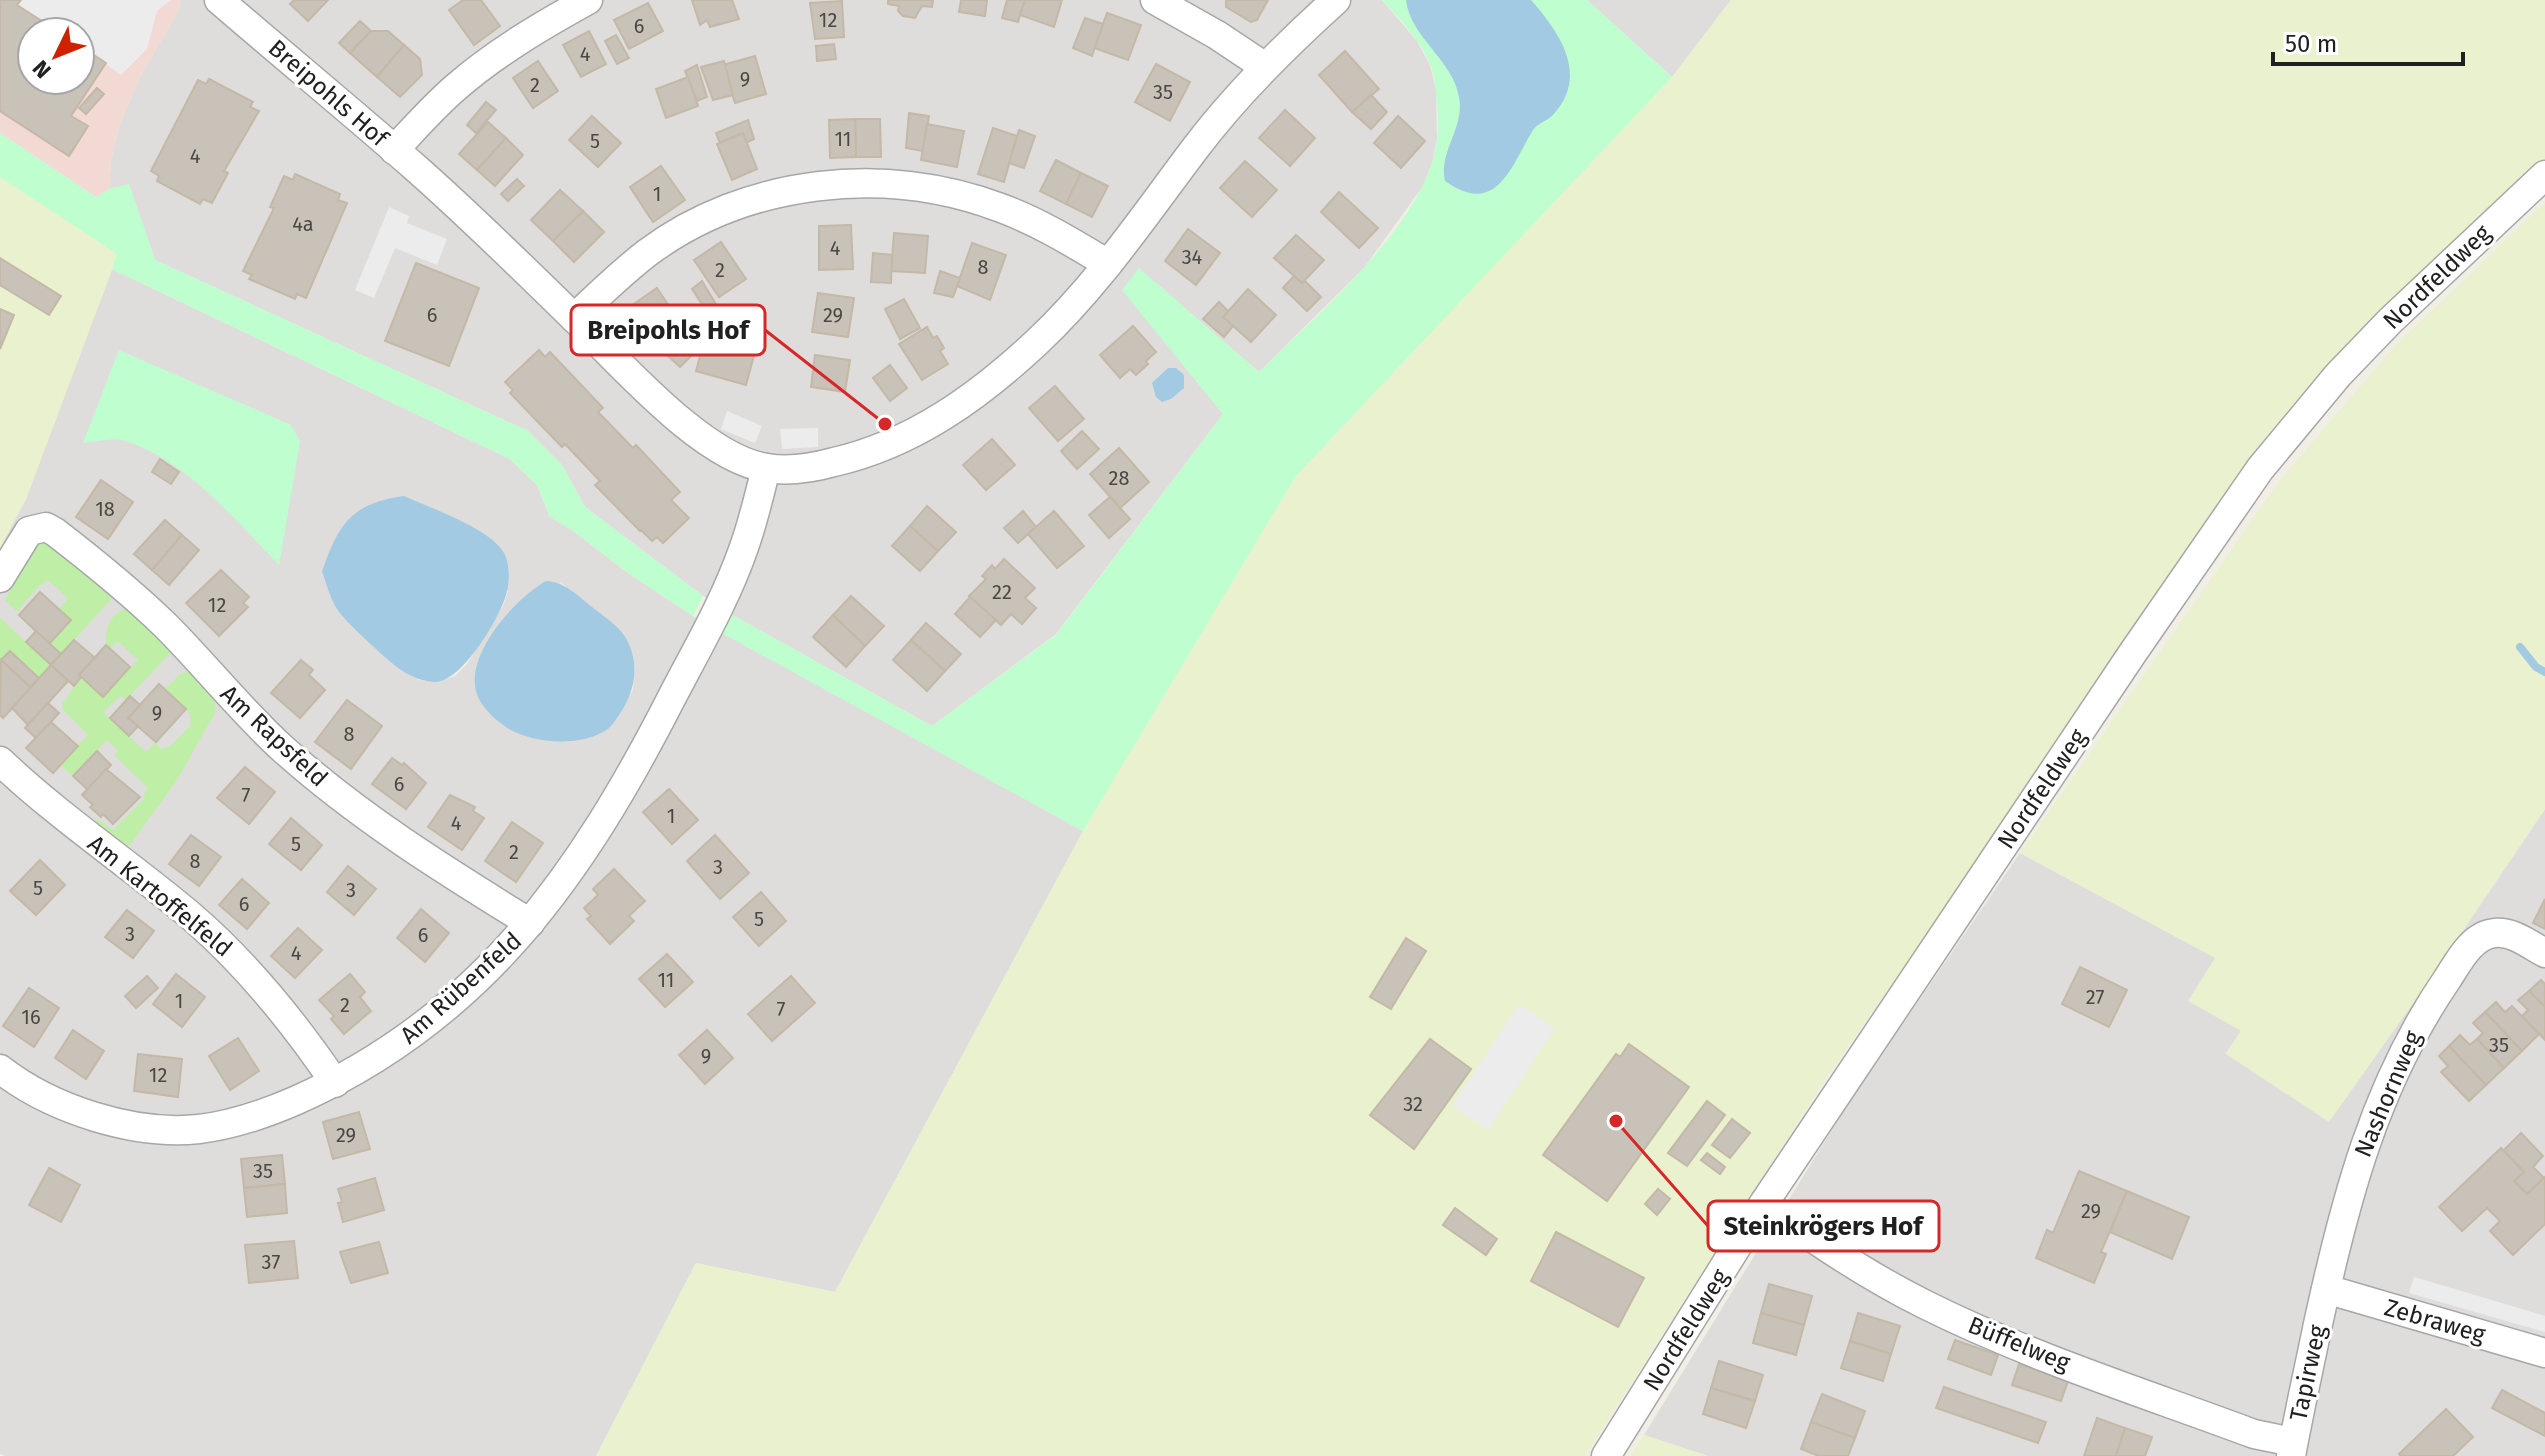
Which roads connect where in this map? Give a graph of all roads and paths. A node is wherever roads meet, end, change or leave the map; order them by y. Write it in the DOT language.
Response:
graph roads {
  1 [pos="219,0"];
  2 [pos="588,0"];
  3 [pos="1155,0"];
  4 [pos="1336,0"];
  5 [pos="1265,67"];
  6 [pos="394,150"];
  7 [pos="2545,175"];
  8 [pos="1108,264"];
  9 [pos="574,318"];
  10 [pos="766,468"];
  11 [pos="0,578"];
  12 [pos="0,761"];
  13 [pos="530,923"];
  14 [pos="2545,953"];
  15 [pos="0,1069"];
  16 [pos="335,1083"];
  17 [pos="1764,1203"];
  18 [pos="2326,1289"];
  19 [pos="2545,1353"];
  20 [pos="2292,1449"];
  21 [pos="1606,1456"];
  1 -- 6 [label="street, Breipohls Hof"];
  2 -- 6 [label="street"];
  3 -- 5 [label="street"];
  4 -- 5 [label="street, Breipohls Hof"];
  5 -- 8 [label="street, Breipohls Hof"];
  6 -- 9 [label="street, Breipohls Hof"];
  7 -- 17 [label="street, Nordfeldweg"];
  8 -- 9 [label="street"];
  8 -- 10 [label="street, Breipohls Hof"];
  9 -- 10 [label="street, Breipohls Hof"];
  10 -- 13 [label="street, Am Rübenfeld"];
  11 -- 13 [label="street, Am Rapsfeld"];
  12 -- 16 [label="street, Am Kartoffelfeld"];
  13 -- 16 [label="street, Am Rübenfeld"];
  14 -- 18 [label="street, Nashornweg"];
  15 -- 16 [label="street, Am Rübenfeld"];
  17 -- 20 [label="street, Büffelweg"];
  17 -- 21 [label="street, Nordfeldweg"];
  18 -- 19 [label="street, Zebraweg"];
  18 -- 20 [label="street, Tapirweg"];
}
